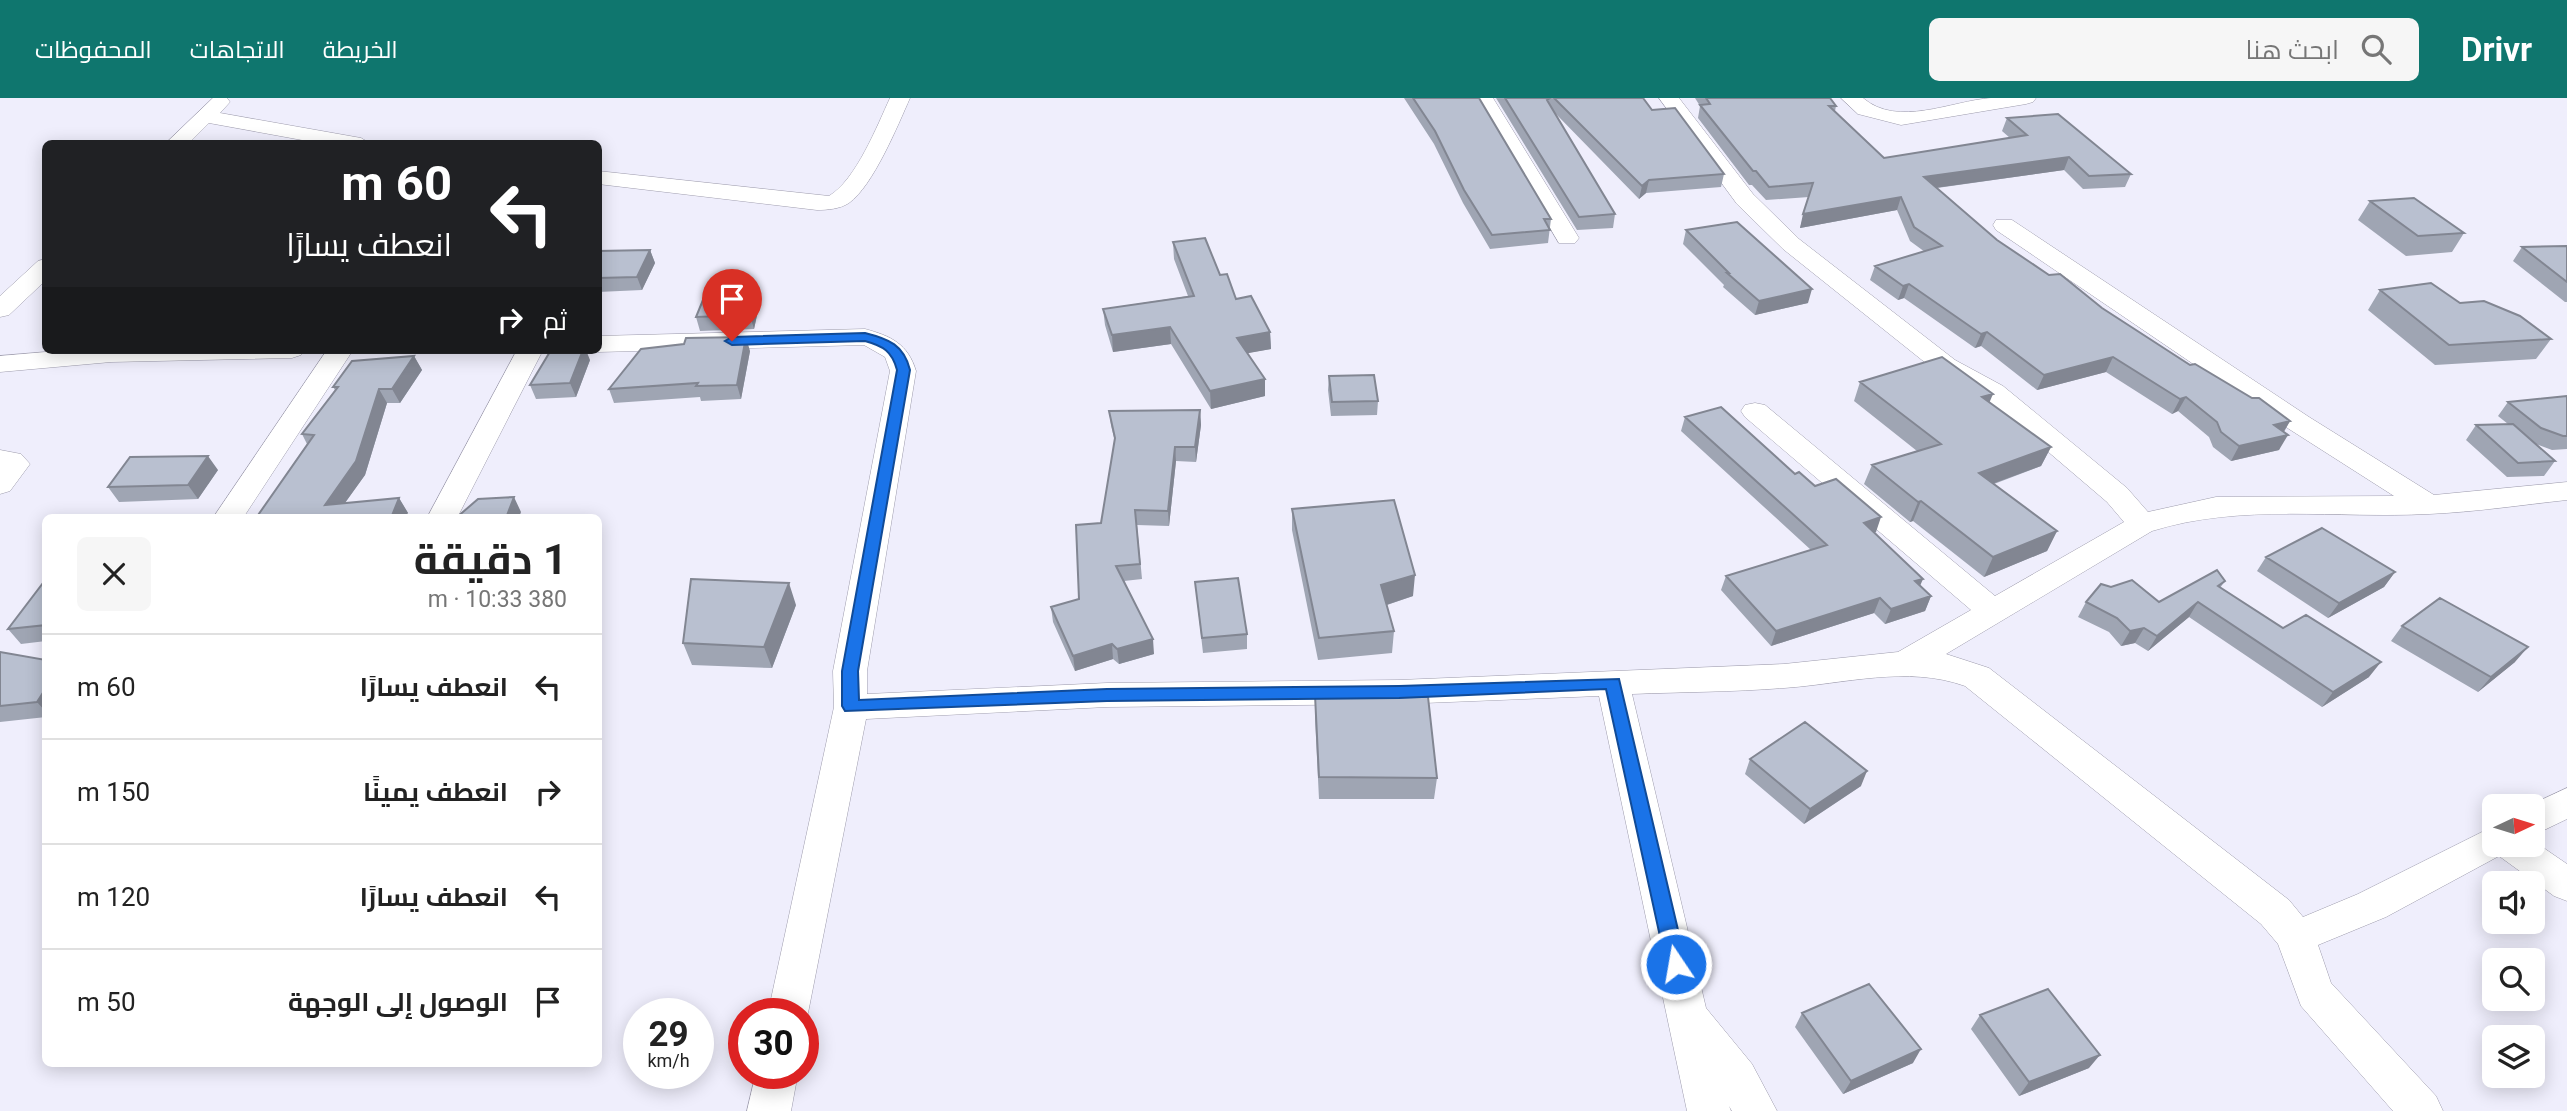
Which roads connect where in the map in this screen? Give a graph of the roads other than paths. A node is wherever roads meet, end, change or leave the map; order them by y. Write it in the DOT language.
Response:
graph roads {
  1 [pos="225,98"];
  2 [pos="900,98"];
  3 [pos="1483,98"];
  4 [pos="1669,98"];
  5 [pos="1851,98"];
  6 [pos="2026,98"];
  7 [pos="205,116"];
  8 [pos="178,140"];
  9 [pos="338,140"];
  10 [pos="602,177"];
  11 [pos="2004,225"];
  12 [pos="1567,238"];
  13 [pos="42,270"];
  14 [pos="0,310"];
  15 [pos="602,344"];
  16 [pos="111,354"];
  17 [pos="337,354"];
  18 [pos="528,354"];
  19 [pos="0,364"];
  20 [pos="1755,411"];
  21 [pos="0,459"];
  22 [pos="0,485"];
  23 [pos="2567,491"];
  24 [pos="2429,505"];
  25 [pos="231,514"];
  26 [pos="444,514"];
  27 [pos="2142,524"];
  28 [pos="1992,611"];
  29 [pos="1905,663"];
  30 [pos="1613,683"];
  31 [pos="851,706"];
  32 [pos="2567,803"];
  33 [pos="2545,814"];
  34 [pos="2482,847"];
  35 [pos="2529,858"];
  36 [pos="2567,885"];
  37 [pos="2295,936"];
  38 [pos="791,998"];
  39 [pos="1687,1015"];
  40 [pos="774,1089"];
  41 [pos="1758,1109"];
  42 [pos="769,1111"];
  43 [pos="1709,1111"];
  44 [pos="2421,1111"];
  1 -- 7 [label="street"];
  2 -- 10 [label="street"];
  3 -- 12 [label="street"];
  4 -- 27 [label="street"];
  5 -- 6 [label="street"];
  7 -- 8 [label="street"];
  7 -- 9 [label="street"];
  11 -- 24 [label="street"];
  13 -- 14 [label="street"];
  15 -- 31 [label="street"];
  16 -- 19 [label="street"];
  17 -- 25 [label="street"];
  18 -- 26 [label="street"];
  20 -- 28 [label="street"];
  21 -- 22 [label="street"];
  23 -- 24 [label="street"];
  24 -- 27 [label="street"];
  27 -- 28 [label="street"];
  28 -- 29 [label="street"];
  29 -- 30 [label="street"];
  29 -- 37 [label="street"];
  30 -- 31 [label="street"];
  30 -- 39 [label="street"];
  31 -- 38 [label="street"];
  32 -- 33 [label="street"];
  34 -- 37 [label="street"];
  35 -- 36 [label="street"];
  37 -- 44 [label="street"];
  39 -- 41 [label="street"];
  39 -- 43 [label="street"];
  40 -- 42 [label="street"];
}
